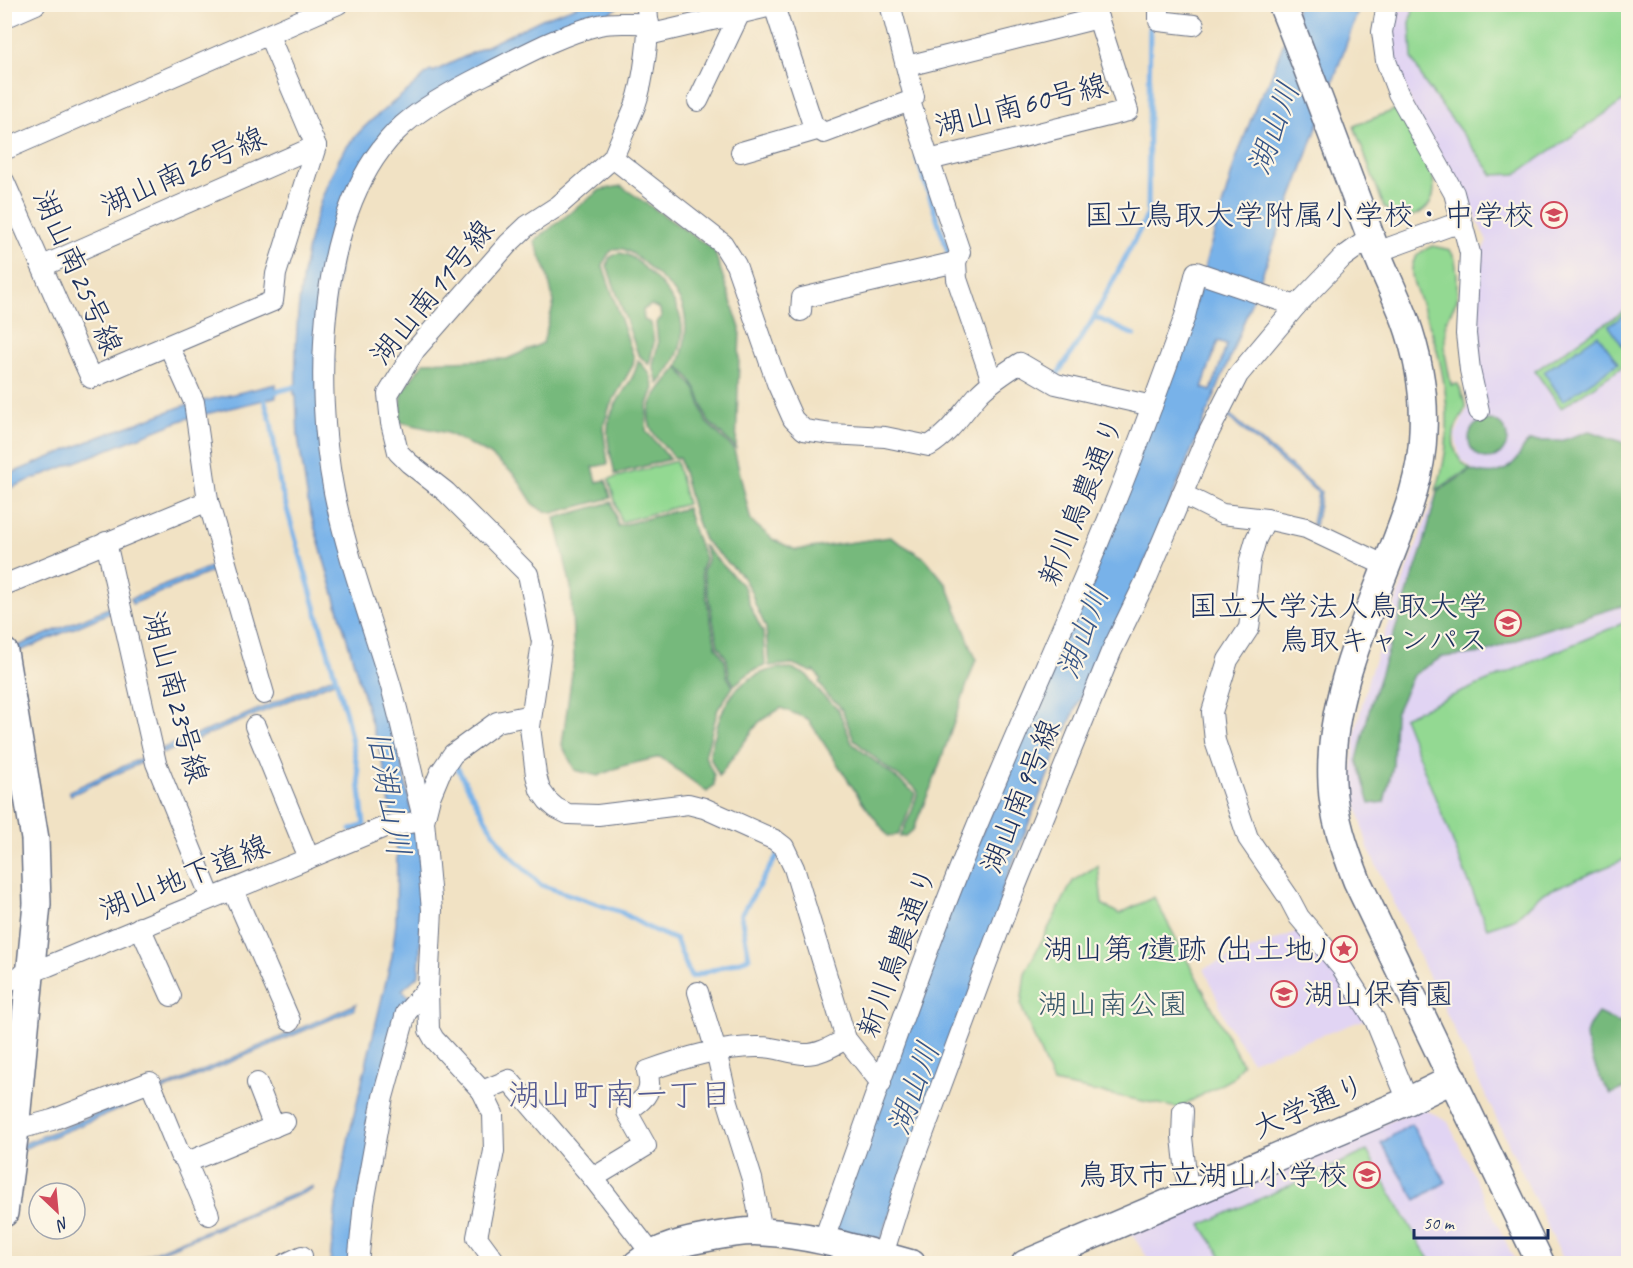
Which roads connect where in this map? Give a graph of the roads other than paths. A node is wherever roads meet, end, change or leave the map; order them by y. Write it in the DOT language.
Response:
graph roads {
  1 [pos="36,4"];
  2 [pos="338,4"];
  3 [pos="890,4"];
  4 [pos="1159,4"];
  5 [pos="1282,4"];
  6 [pos="1388,4"];
  7 [pos="777,5"];
  8 [pos="1096,11"];
  9 [pos="739,15"];
  10 [pos="4,18"];
  11 [pos="648,20"];
  12 [pos="1194,25"];
  13 [pos="269,36"];
  14 [pos="907,66"];
  15 [pos="698,101"];
  16 [pos="910,101"];
  17 [pos="818,130"];
  18 [pos="315,146"];
  19 [pos="4,150"];
  20 [pos="741,152"];
  21 [pos="613,158"];
  22 [pos="929,160"];
  23 [pos="4,181"];
  24 [pos="1463,225"];
  25 [pos="1374,244"];
  26 [pos="956,262"];
  27 [pos="43,266"];
  28 [pos="1296,306"];
  29 [pos="801,311"];
  30 [pos="168,346"];
  31 [pos="992,381"];
  32 [pos="1152,406"];
  33 [pos="1479,411"];
  34 [pos="1182,494"];
  35 [pos="208,501"];
  36 [pos="1266,519"];
  37 [pos="106,542"];
  38 [pos="1386,566"];
  39 [pos="4,585"];
  40 [pos="4,652"];
  41 [pos="264,694"];
  42 [pos="531,715"];
  43 [pos="255,726"];
  44 [pos="13,751"];
  45 [pos="421,821"];
  46 [pos="309,858"];
  47 [pos="233,890"];
  48 [pos="211,898"];
  49 [pos="140,927"];
  50 [pos="30,971"];
  51 [pos="4,982"];
  52 [pos="428,988"];
  53 [pos="698,992"];
  54 [pos="171,996"];
  55 [pos="290,1022"];
  56 [pos="846,1039"];
  57 [pos="716,1051"];
  58 [pos="1453,1079"];
  59 [pos="256,1083"];
  60 [pos="881,1083"];
  61 [pos="12,1087"];
  62 [pos="482,1091"];
  63 [pos="1408,1101"];
  64 [pos="1183,1111"];
  65 [pos="15,1130"];
  66 [pos="184,1157"];
  67 [pos="593,1178"];
  68 [pos="1188,1192"];
  69 [pos="4,1213"];
  70 [pos="208,1215"];
  71 [pos="762,1232"];
  72 [pos="825,1240"];
  73 [pos="644,1258"];
  74 [pos="880,1258"];
  75 [pos="358,1263"];
  76 [pos="497,1263"];
  77 [pos="912,1263"];
  78 [pos="1025,1263"];
  79 [pos="1541,1263"];
  1 -- 10 [label="street"];
  2 -- 13 [label="street"];
  3 -- 14 [label="street, 湖山南60号線"];
  4 -- 12 [label="street"];
  5 -- 25 [label="main road"];
  6 -- 24 [label="street"];
  7 -- 9 [label="street"];
  7 -- 17 [label="street"];
  8 -- 14 [label="street"];
  8 -- 22 [label="street, 湖山南60号線"];
  9 -- 11 [label="street"];
  9 -- 15 [label="street"];
  11 -- 21 [label="street"];
  11 -- 45 [label="street"];
  13 -- 18 [label="street"];
  13 -- 19 [label="street"];
  14 -- 16 [label="street, 湖山南60号線"];
  16 -- 17 [label="street"];
  16 -- 22 [label="street, 湖山南60号線"];
  17 -- 20 [label="street"];
  18 -- 27 [label="street, 湖山南26号線"];
  18 -- 30 [label="street, 湖山南25号線"];
  21 -- 31 [label="street, 新川鳥農通り"];
  21 -- 42 [label="street, 湖山南11号線"];
  22 -- 26 [label="street"];
  23 -- 27 [label="street, 湖山南25号線"];
  24 -- 25 [label="street, 湖山南9号線"];
  24 -- 33 [label="street"];
  25 -- 28 [label="street, 湖山南9号線"];
  25 -- 38 [label="main road"];
  26 -- 29 [label="street"];
  26 -- 31 [label="street"];
  27 -- 30 [label="street, 湖山南25号線"];
  28 -- 32 [label="street"];
  28 -- 34 [label="street, 湖山南9号線"];
  30 -- 35 [label="street"];
  31 -- 32 [label="street, 新川鳥農通り"];
  32 -- 60 [label="street, 新川鳥農通り"];
  34 -- 36 [label="street"];
  34 -- 74 [label="street, 湖山南9号線"];
  35 -- 37 [label="street"];
  35 -- 41 [label="street"];
  36 -- 38 [label="street"];
  36 -- 63 [label="street"];
  37 -- 39 [label="street"];
  37 -- 48 [label="street, 湖山南23号線"];
  38 -- 58 [label="main road"];
  40 -- 44 [label="main road"];
  42 -- 45 [label="street"];
  42 -- 56 [label="street, 湖山南11号線"];
  43 -- 46 [label="street"];
  44 -- 50 [label="main road"];
  45 -- 46 [label="street, 湖山地下道線"];
  45 -- 52 [label="street"];
  46 -- 47 [label="street, 湖山地下道線"];
  47 -- 48 [label="street, 湖山地下道線"];
  47 -- 55 [label="street"];
  48 -- 49 [label="street, 湖山地下道線"];
  49 -- 50 [label="street, 湖山地下道線"];
  49 -- 54 [label="street"];
  50 -- 51 [label="street, 湖山地下道線"];
  50 -- 61 [label="main road"];
  52 -- 62 [label="street"];
  52 -- 75 [label="street"];
  53 -- 57 [label="street"];
  56 -- 57 [label="street"];
  56 -- 60 [label="street, 湖山南11号線"];
  57 -- 67 [label="street"];
  57 -- 71 [label="street"];
  58 -- 63 [label="main road, 大学通り"];
  58 -- 79 [label="main road"];
  59 -- 66 [label="street"];
  60 -- 72 [label="street, 新川鳥農通り"];
  61 -- 65 [label="main road"];
  62 -- 67 [label="street"];
  62 -- 76 [label="street"];
  63 -- 68 [label="main road, 大学通り"];
  64 -- 68 [label="street"];
  65 -- 66 [label="street"];
  65 -- 69 [label="main road"];
  66 -- 70 [label="street"];
  67 -- 73 [label="street"];
  68 -- 78 [label="main road, 大学通り"];
  71 -- 72 [label="main road"];
  71 -- 73 [label="main road"];
  72 -- 74 [label="main road"];
  74 -- 77 [label="main road"];
}
